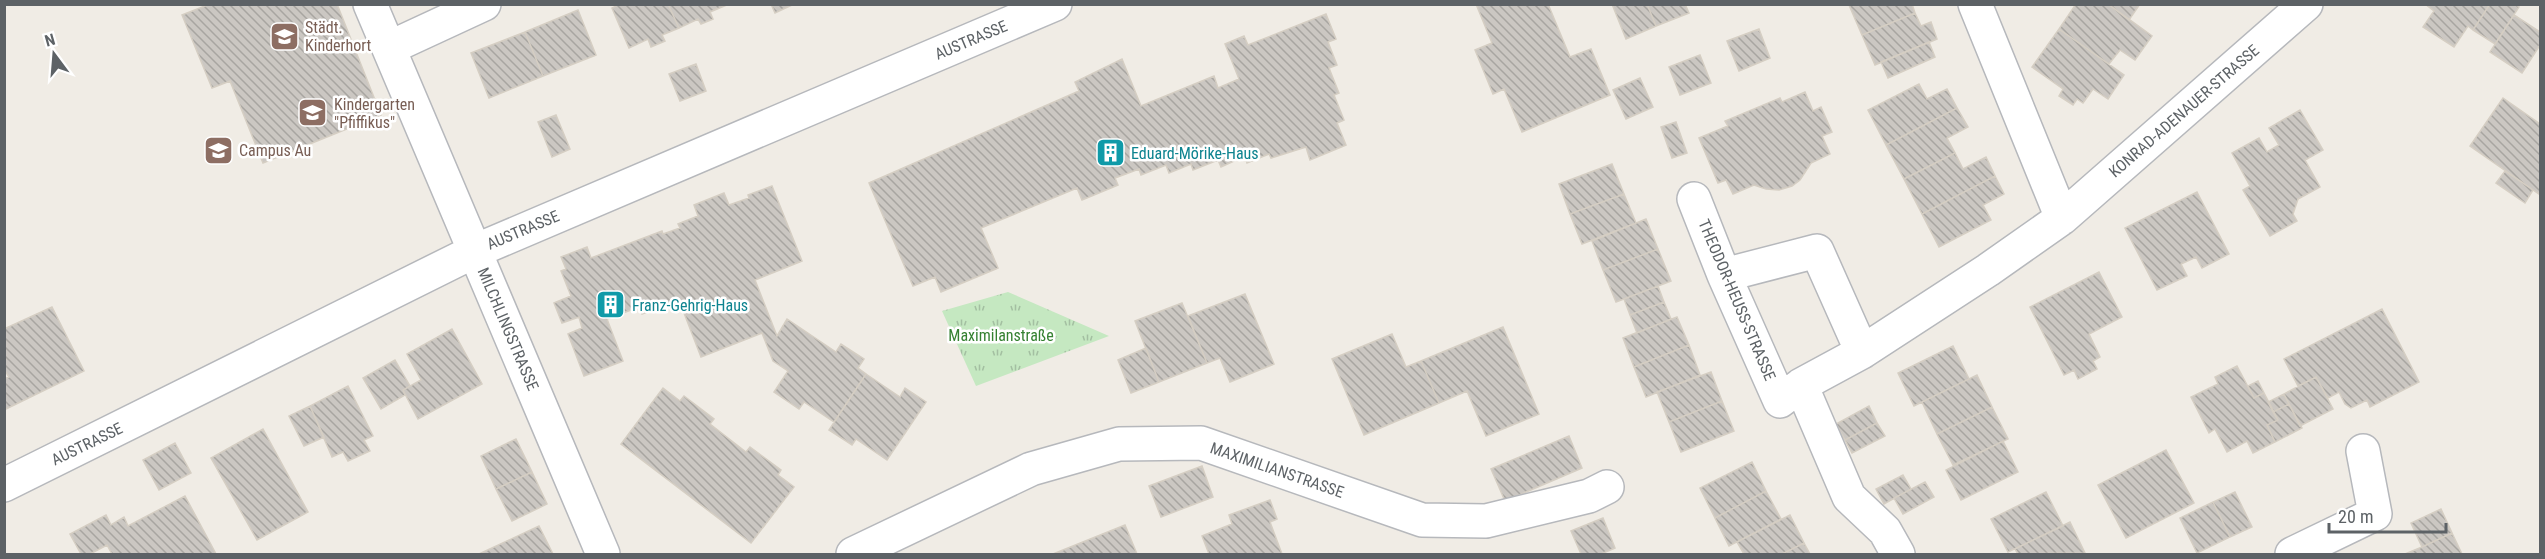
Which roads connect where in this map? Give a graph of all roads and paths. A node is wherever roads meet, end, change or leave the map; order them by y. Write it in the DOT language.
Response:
graph roads {
  1 [pos="370,4"];
  2 [pos="484,4"];
  3 [pos="1055,4"];
  4 [pos="1975,4"];
  5 [pos="2306,4"];
  6 [pos="389,48"];
  7 [pos="1694,199"];
  8 [pos="2062,218"];
  9 [pos="475,251"];
  10 [pos="1724,275"];
  11 [pos="1862,352"];
  12 [pos="1791,393"];
  13 [pos="2363,451"];
  14 [pos="4,485"];
  15 [pos="1607,487"];
  16 [pos="603,555"];
  17 [pos="853,555"];
  18 [pos="1898,555"];
  19 [pos="2292,555"];
  1 -- 6 [label="street, MILCHLINGSTRASSE"];
  2 -- 6 [label="street"];
  3 -- 9 [label="street, AUSTRASSE"];
  4 -- 8 [label="street"];
  5 -- 8 [label="street, KONRAD-ADENAUER-STRASSE"];
  6 -- 9 [label="street, MILCHLINGSTRASSE"];
  7 -- 10 [label="street, THEODOR-HEUSS-STRASSE"];
  8 -- 11 [label="street, KONRAD-ADENAUER-STRASSE"];
  9 -- 14 [label="street, AUSTRASSE"];
  9 -- 16 [label="street, MILCHLINGSTRASSE"];
  10 -- 11 [label="street"];
  10 -- 12 [label="street, THEODOR-HEUSS-STRASSE"];
  11 -- 12 [label="street, KONRAD-ADENAUER-STRASSE"];
  12 -- 18 [label="street, THEODOR-HEUSS-STRASSE"];
  13 -- 19 [label="street"];
  15 -- 17 [label="street, MAXIMILIANSTRASSE"];
}
